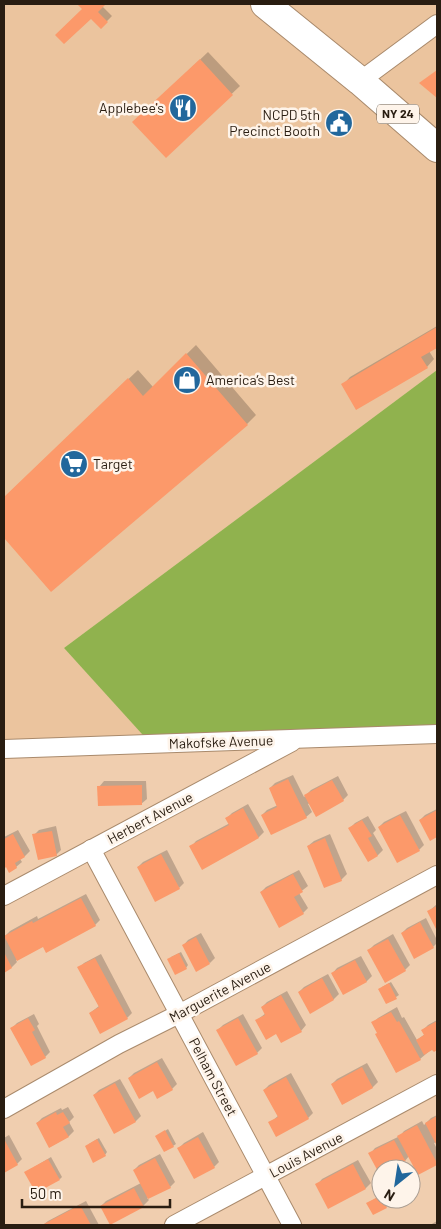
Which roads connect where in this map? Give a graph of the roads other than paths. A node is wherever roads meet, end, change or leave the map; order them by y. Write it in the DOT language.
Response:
graph roads {
  1 [pos="265,4"];
  2 [pos="437,24"];
  3 [pos="360,81"];
  4 [pos="437,148"];
  5 [pos="437,734"];
  6 [pos="297,739"];
  7 [pos="4,749"];
  8 [pos="91,849"];
  9 [pos="437,875"];
  10 [pos="4,896"];
  11 [pos="179,1014"];
  12 [pos="437,1084"];
  13 [pos="4,1109"];
  14 [pos="266,1176"];
  15 [pos="174,1225"];
  16 [pos="292,1225"];
  1 -- 3 [label="main road, NY 24"];
  2 -- 3 [label="street"];
  3 -- 4 [label="main road, NY 24"];
  5 -- 6 [label="street, Makofske Avenue"];
  6 -- 7 [label="street, Makofske Avenue"];
  6 -- 8 [label="street, Herbert Avenue"];
  8 -- 10 [label="street, Herbert Avenue"];
  8 -- 11 [label="street, Pelham Street"];
  9 -- 11 [label="street, Marguerite Avenue"];
  11 -- 13 [label="street, Marguerite Avenue"];
  11 -- 14 [label="street, Pelham Street"];
  12 -- 14 [label="street, Louis Avenue"];
  14 -- 15 [label="street, Louis Avenue"];
  14 -- 16 [label="street, Pelham Street"];
}
